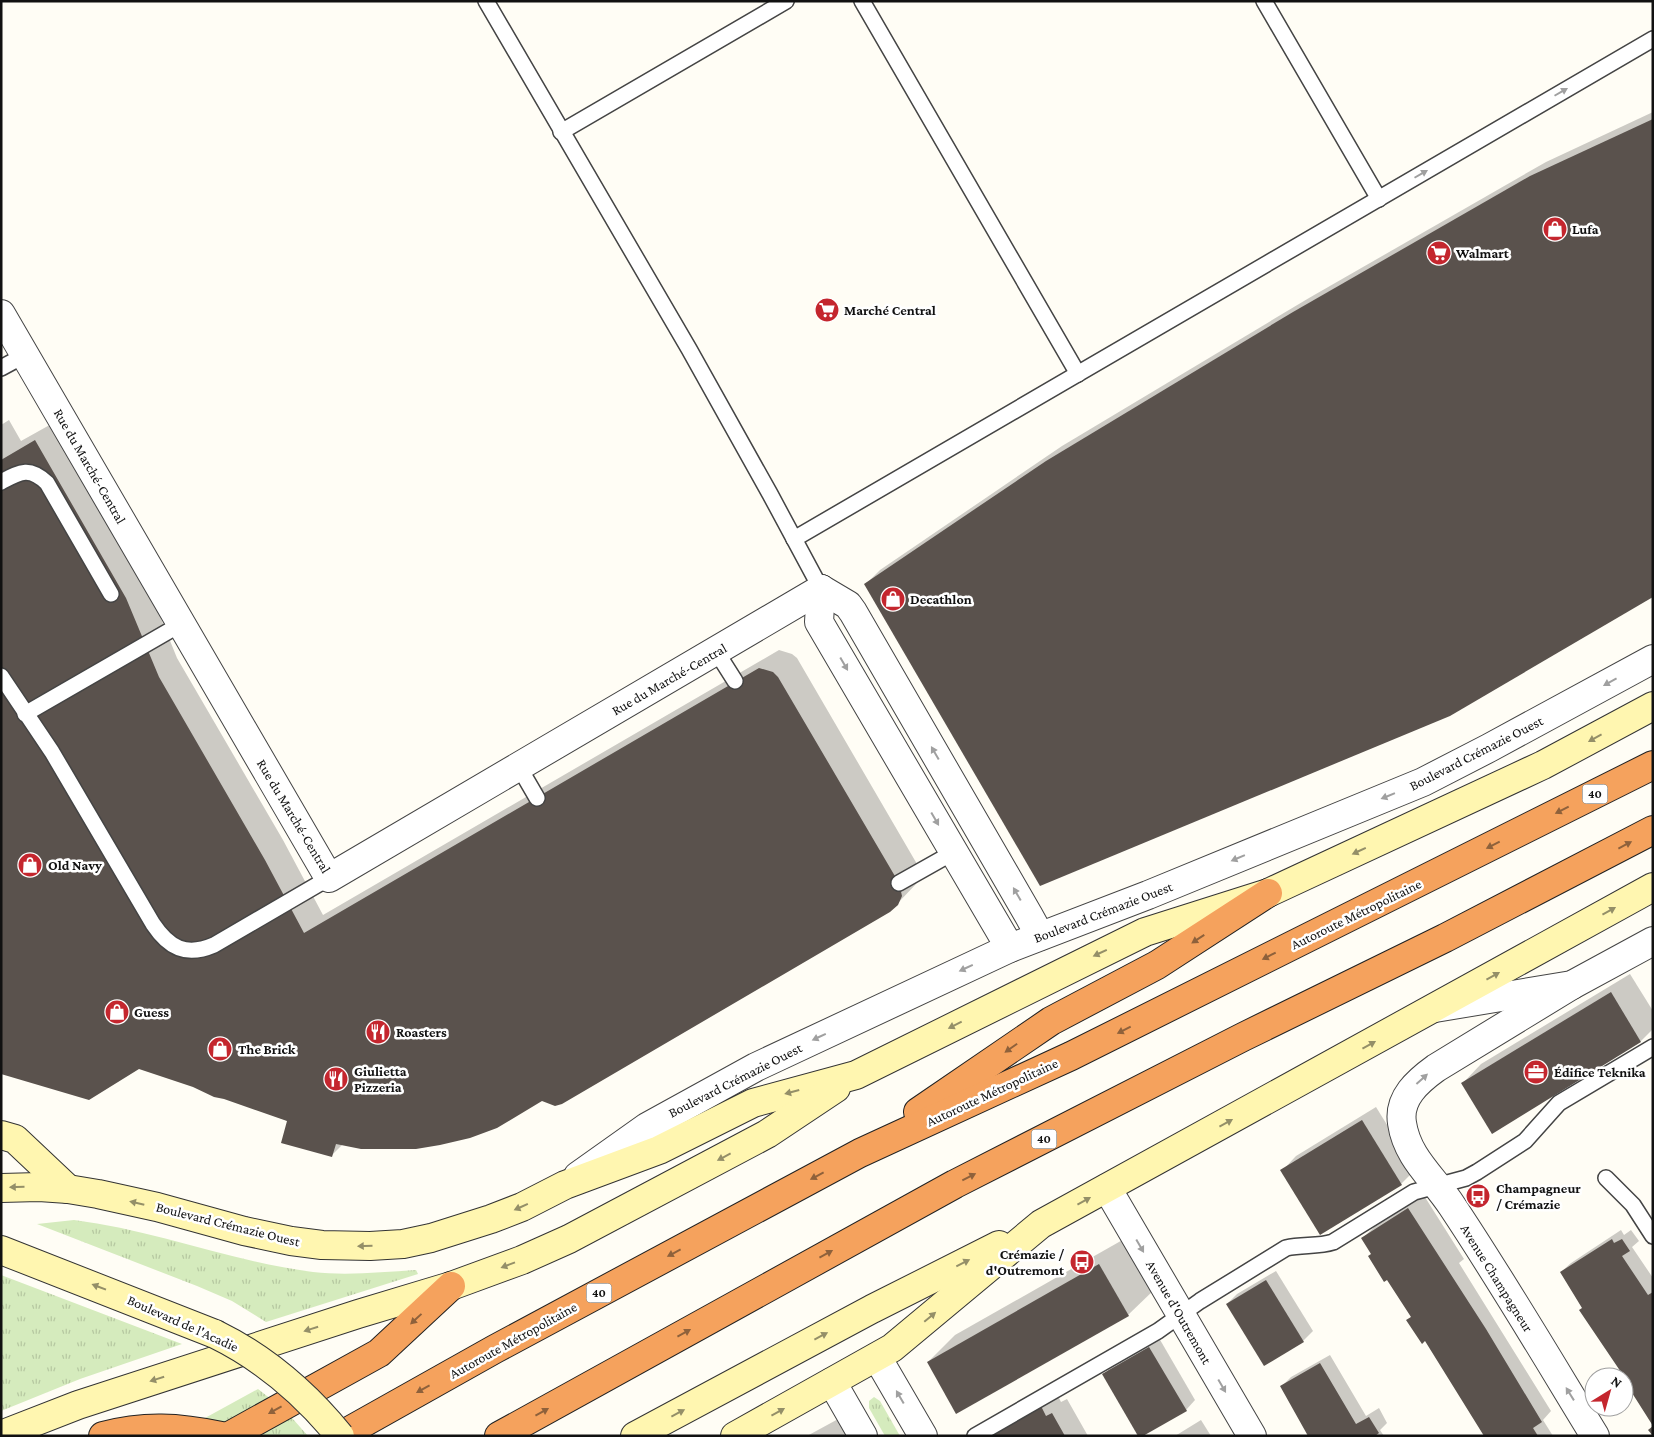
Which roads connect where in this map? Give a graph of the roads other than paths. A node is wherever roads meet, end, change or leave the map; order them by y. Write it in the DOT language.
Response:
graph roads {
  1 [pos="486,1"];
  2 [pos="786,1"];
  3 [pos="862,1"];
  4 [pos="1264,1"];
  5 [pos="1653,39"];
  6 [pos="561,132"];
  7 [pos="1378,199"];
  8 [pos="1,314"];
  9 [pos="14,346"];
  10 [pos="1,368"];
  11 [pos="1078,374"];
  12 [pos="1,482"];
  13 [pos="794,539"];
  14 [pos="821,589"];
  15 [pos="111,594"];
  16 [pos="181,624"];
  17 [pos="716,651"];
  18 [pos="1653,659"];
  19 [pos="1,676"];
  20 [pos="735,681"];
  21 [pos="1653,706"];
  22 [pos="25,714"];
  23 [pos="1653,764"];
  24 [pos="519,766"];
  25 [pos="537,798"];
  26 [pos="1653,830"];
  27 [pos="954,852"];
  28 [pos="329,878"];
  29 [pos="899,883"];
  30 [pos="1653,888"];
  31 [pos="1268,893"];
  32 [pos="1040,936"];
  33 [pos="1653,941"];
  34 [pos="1010,948"];
  35 [pos="1572,985"];
  36 [pos="1435,1008"];
  37 [pos="1653,1046"];
  38 [pos="856,1075"];
  39 [pos="1,1135"];
  40 [pos="860,1153"];
  41 [pos="1606,1178"];
  42 [pos="565,1186"];
  43 [pos="1438,1187"];
  44 [pos="1,1188"];
  45 [pos="1107,1188"];
  46 [pos="68,1189"];
  47 [pos="1041,1224"];
  48 [pos="1653,1236"];
  49 [pos="1,1250"];
  50 [pos="451,1286"];
  51 [pos="1180,1315"];
  52 [pos="877,1357"];
  53 [pos="832,1382"];
  54 [pos="1,1435"];
  55 [pos="103,1436"];
  56 [pos="221,1436"];
  57 [pos="229,1436"];
  58 [pos="340,1436"];
  59 [pos="499,1436"];
  60 [pos="635,1436"];
  61 [pos="735,1436"];
  62 [pos="863,1436"];
  63 [pos="923,1436"];
  64 [pos="974,1436"];
  65 [pos="1252,1436"];
  66 [pos="1596,1436"];
  1 -- 6 [label="lane"];
  2 -- 6 [label="lane"];
  3 -- 11 [label="lane"];
  4 -- 7 [label="lane"];
  7 -- 5 [label="lane, one-way"];
  6 -- 13 [label="lane"];
  7 -- 11 [label="lane"];
  8 -- 9 [label="street, Rue du Marché-Central"];
  9 -- 10 [label="lane"];
  9 -- 16 [label="street, Rue du Marché-Central"];
  11 -- 13 [label="lane"];
  12 -- 15 [label="lane"];
  13 -- 14 [label="lane"];
  14 -- 17 [label="street, Rue du Marché-Central"];
  14 -- 27 [label="street, one-way"];
  32 -- 14 [label="street, one-way"];
  16 -- 22 [label="lane"];
  16 -- 28 [label="street, Rue du Marché-Central"];
  17 -- 20 [label="lane"];
  17 -- 24 [label="street, Rue du Marché-Central"];
  18 -- 32 [label="street, Boulevard Crémazie Ouest, one-way"];
  19 -- 22 [label="lane"];
  21 -- 31 [label="main road, Boulevard Crémazie Ouest, one-way"];
  22 -- 28 [label="lane"];
  23 -- 40 [label="highway, Autoroute Métropolitaine / 40, one-way"];
  24 -- 25 [label="lane"];
  24 -- 28 [label="street, Rue du Marché-Central"];
  59 -- 26 [label="highway, 40, one-way"];
  27 -- 29 [label="lane"];
  27 -- 34 [label="street"];
  36 -- 30 [label="main road, one-way"];
  31 -- 38 [label="main road, Boulevard Crémazie Ouest, one-way"];
  31 -- 40 [label="highway, one-way"];
  32 -- 34 [label="street, Boulevard Crémazie Ouest"];
  33 -- 35 [label="street"];
  34 -- 42 [label="street, Boulevard Crémazie Ouest, one-way"];
  35 -- 36 [label="street"];
  43 -- 35 [label="street, Avenue Champagneur, one-way"];
  45 -- 36 [label="main road, one-way"];
  37 -- 43 [label="lane"];
  38 -- 42 [label="main road, Boulevard Crémazie Ouest, one-way"];
  38 -- 50 [label="main road, one-way"];
  39 -- 46 [label="main road"];
  40 -- 58 [label="highway, Autoroute Métropolitaine / 40, one-way"];
  41 -- 48 [label="lane"];
  42 -- 46 [label="main road, Boulevard Crémazie Ouest, one-way"];
  43 -- 51 [label="lane"];
  66 -- 43 [label="street, Avenue Champagneur, one-way"];
  46 -- 44 [label="main road, Boulevard Crémazie Ouest, one-way"];
  47 -- 45 [label="main road, one-way"];
  45 -- 51 [label="street, Avenue d'Outremont, one-way"];
  52 -- 47 [label="main road, one-way"];
  60 -- 47 [label="main road, one-way"];
  58 -- 49 [label="main road, Boulevard de l'Acadie, one-way, bridge"];
  50 -- 54 [label="main road, one-way"];
  50 -- 57 [label="highway, one-way"];
  51 -- 64 [label="lane"];
  51 -- 65 [label="street, Avenue d'Outremont, one-way"];
  52 -- 53 [label="main road"];
  63 -- 52 [label="street, one-way"];
  61 -- 53 [label="main road, one-way"];
  53 -- 62 [label="street"];
  55 -- 56 [label="highway"];
}
